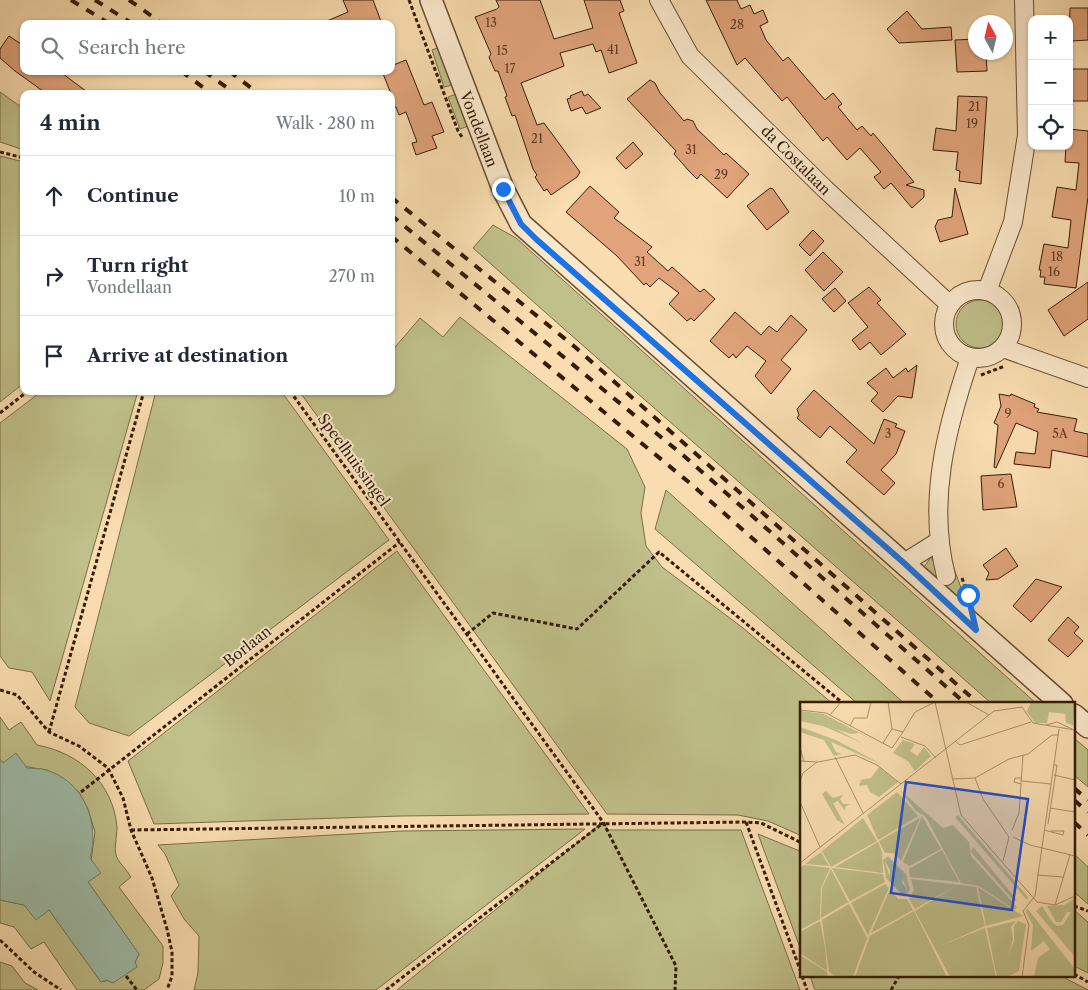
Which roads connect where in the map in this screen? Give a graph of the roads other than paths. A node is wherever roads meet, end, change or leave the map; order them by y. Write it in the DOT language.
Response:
graph roads {
  1 [pos="431,0"];
  2 [pos="659,0"];
  3 [pos="1024,0"];
  4 [pos="987,291"];
  5 [pos="950,305"];
  6 [pos="1005,356"];
  7 [pos="970,358"];
  8 [pos="1088,378"];
  9 [pos="939,541"];
  10 [pos="904,563"];
  11 [pos="953,573"];
  12 [pos="1060,702"];
  13 [pos="1076,717"];
  14 [pos="1088,727"];
  1 -- 10 [label="street, Vondellaan"];
  2 -- 5 [label="street, da Costalaan"];
  3 -- 4 [label="street"];
  4 -- 5 [label="street"];
  4 -- 6 [label="street"];
  5 -- 7 [label="street"];
  6 -- 7 [label="street"];
  6 -- 8 [label="street"];
  7 -- 9 [label="street"];
  9 -- 10 [label="street"];
  9 -- 11 [label="street"];
  10 -- 12 [label="street, Vondellaan"];
  13 -- 14 [label="street"];
}
